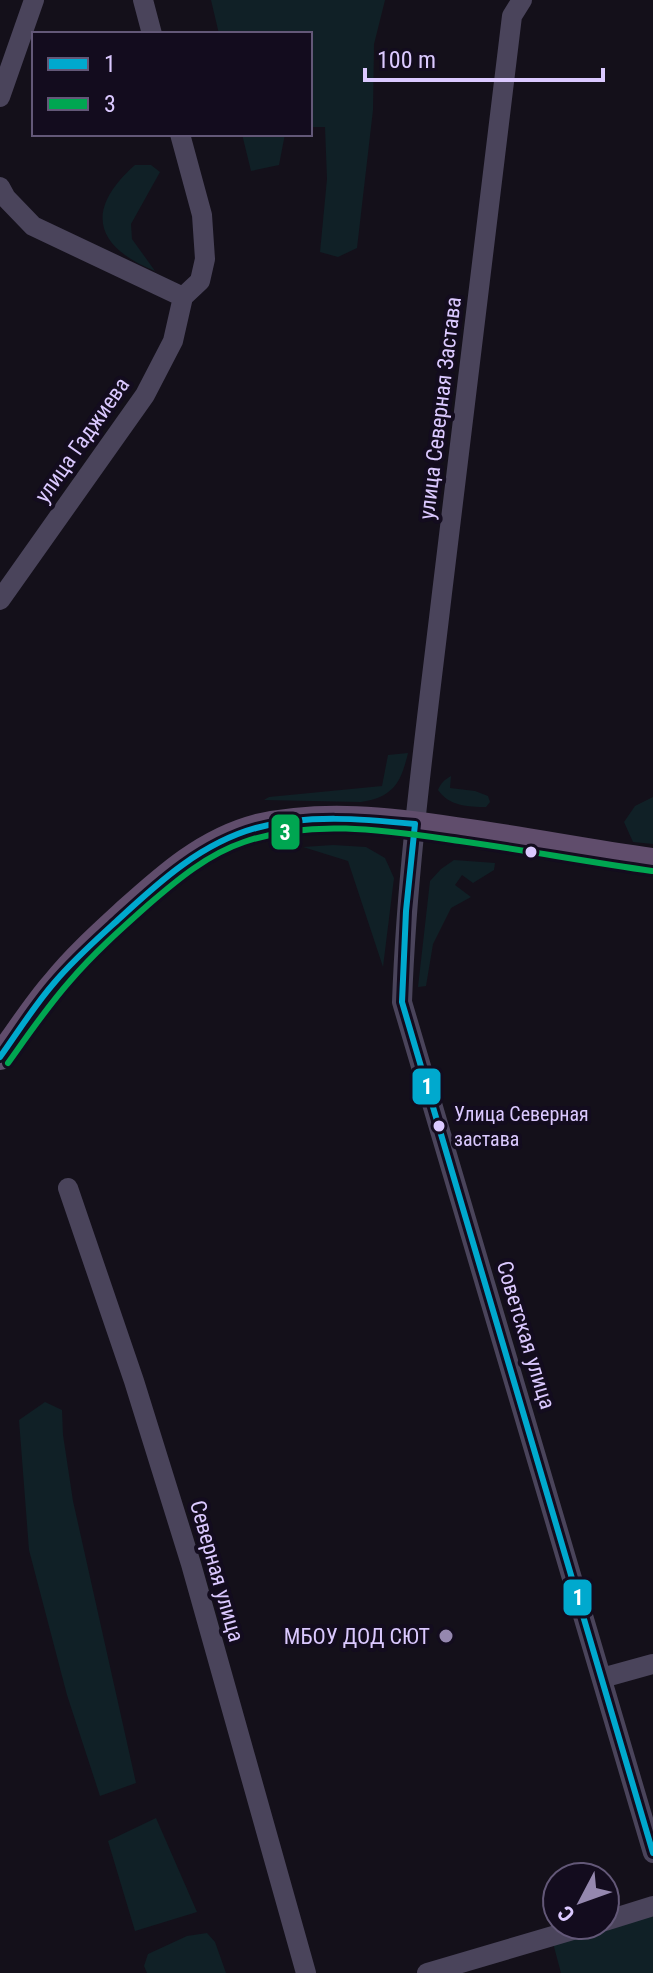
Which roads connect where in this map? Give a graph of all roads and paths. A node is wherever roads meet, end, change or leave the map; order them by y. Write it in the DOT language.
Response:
graph roads {
  1 [pos="34,0"];
  2 [pos="143,0"];
  3 [pos="522,0"];
  4 [pos="151,32"];
  5 [pos="0,97"];
  6 [pos="181,136"];
  7 [pos="0,187"];
  8 [pos="183,297"];
  9 [pos="0,600"];
  10 [pos="415,824"];
  11 [pos="653,861"];
  12 [pos="0,1057"];
  13 [pos="68,1188"];
  14 [pos="653,1664"];
  15 [pos="602,1678"];
  16 [pos="653,1853"];
  17 [pos="653,1906"];
  18 [pos="621,1916"];
  19 [pos="541,1939"];
  20 [pos="306,1973"];
  21 [pos="427,1973"];
  1 -- 5 [label="street"];
  2 -- 4 [label="street"];
  3 -- 10 [label="street, улица Северная Застава"];
  6 -- 8 [label="street, улица Гаджиева"];
  7 -- 8 [label="street"];
  8 -- 9 [label="street, улица Гаджиева"];
  10 -- 11 [label="main road"];
  10 -- 12 [label="main road"];
  10 -- 15 [label="street, Советская улица"];
  13 -- 20 [label="street, Северная улица"];
  14 -- 15 [label="street"];
  15 -- 16 [label="street, Советская улица"];
  17 -- 18 [label="street"];
  19 -- 21 [label="street"];
}
